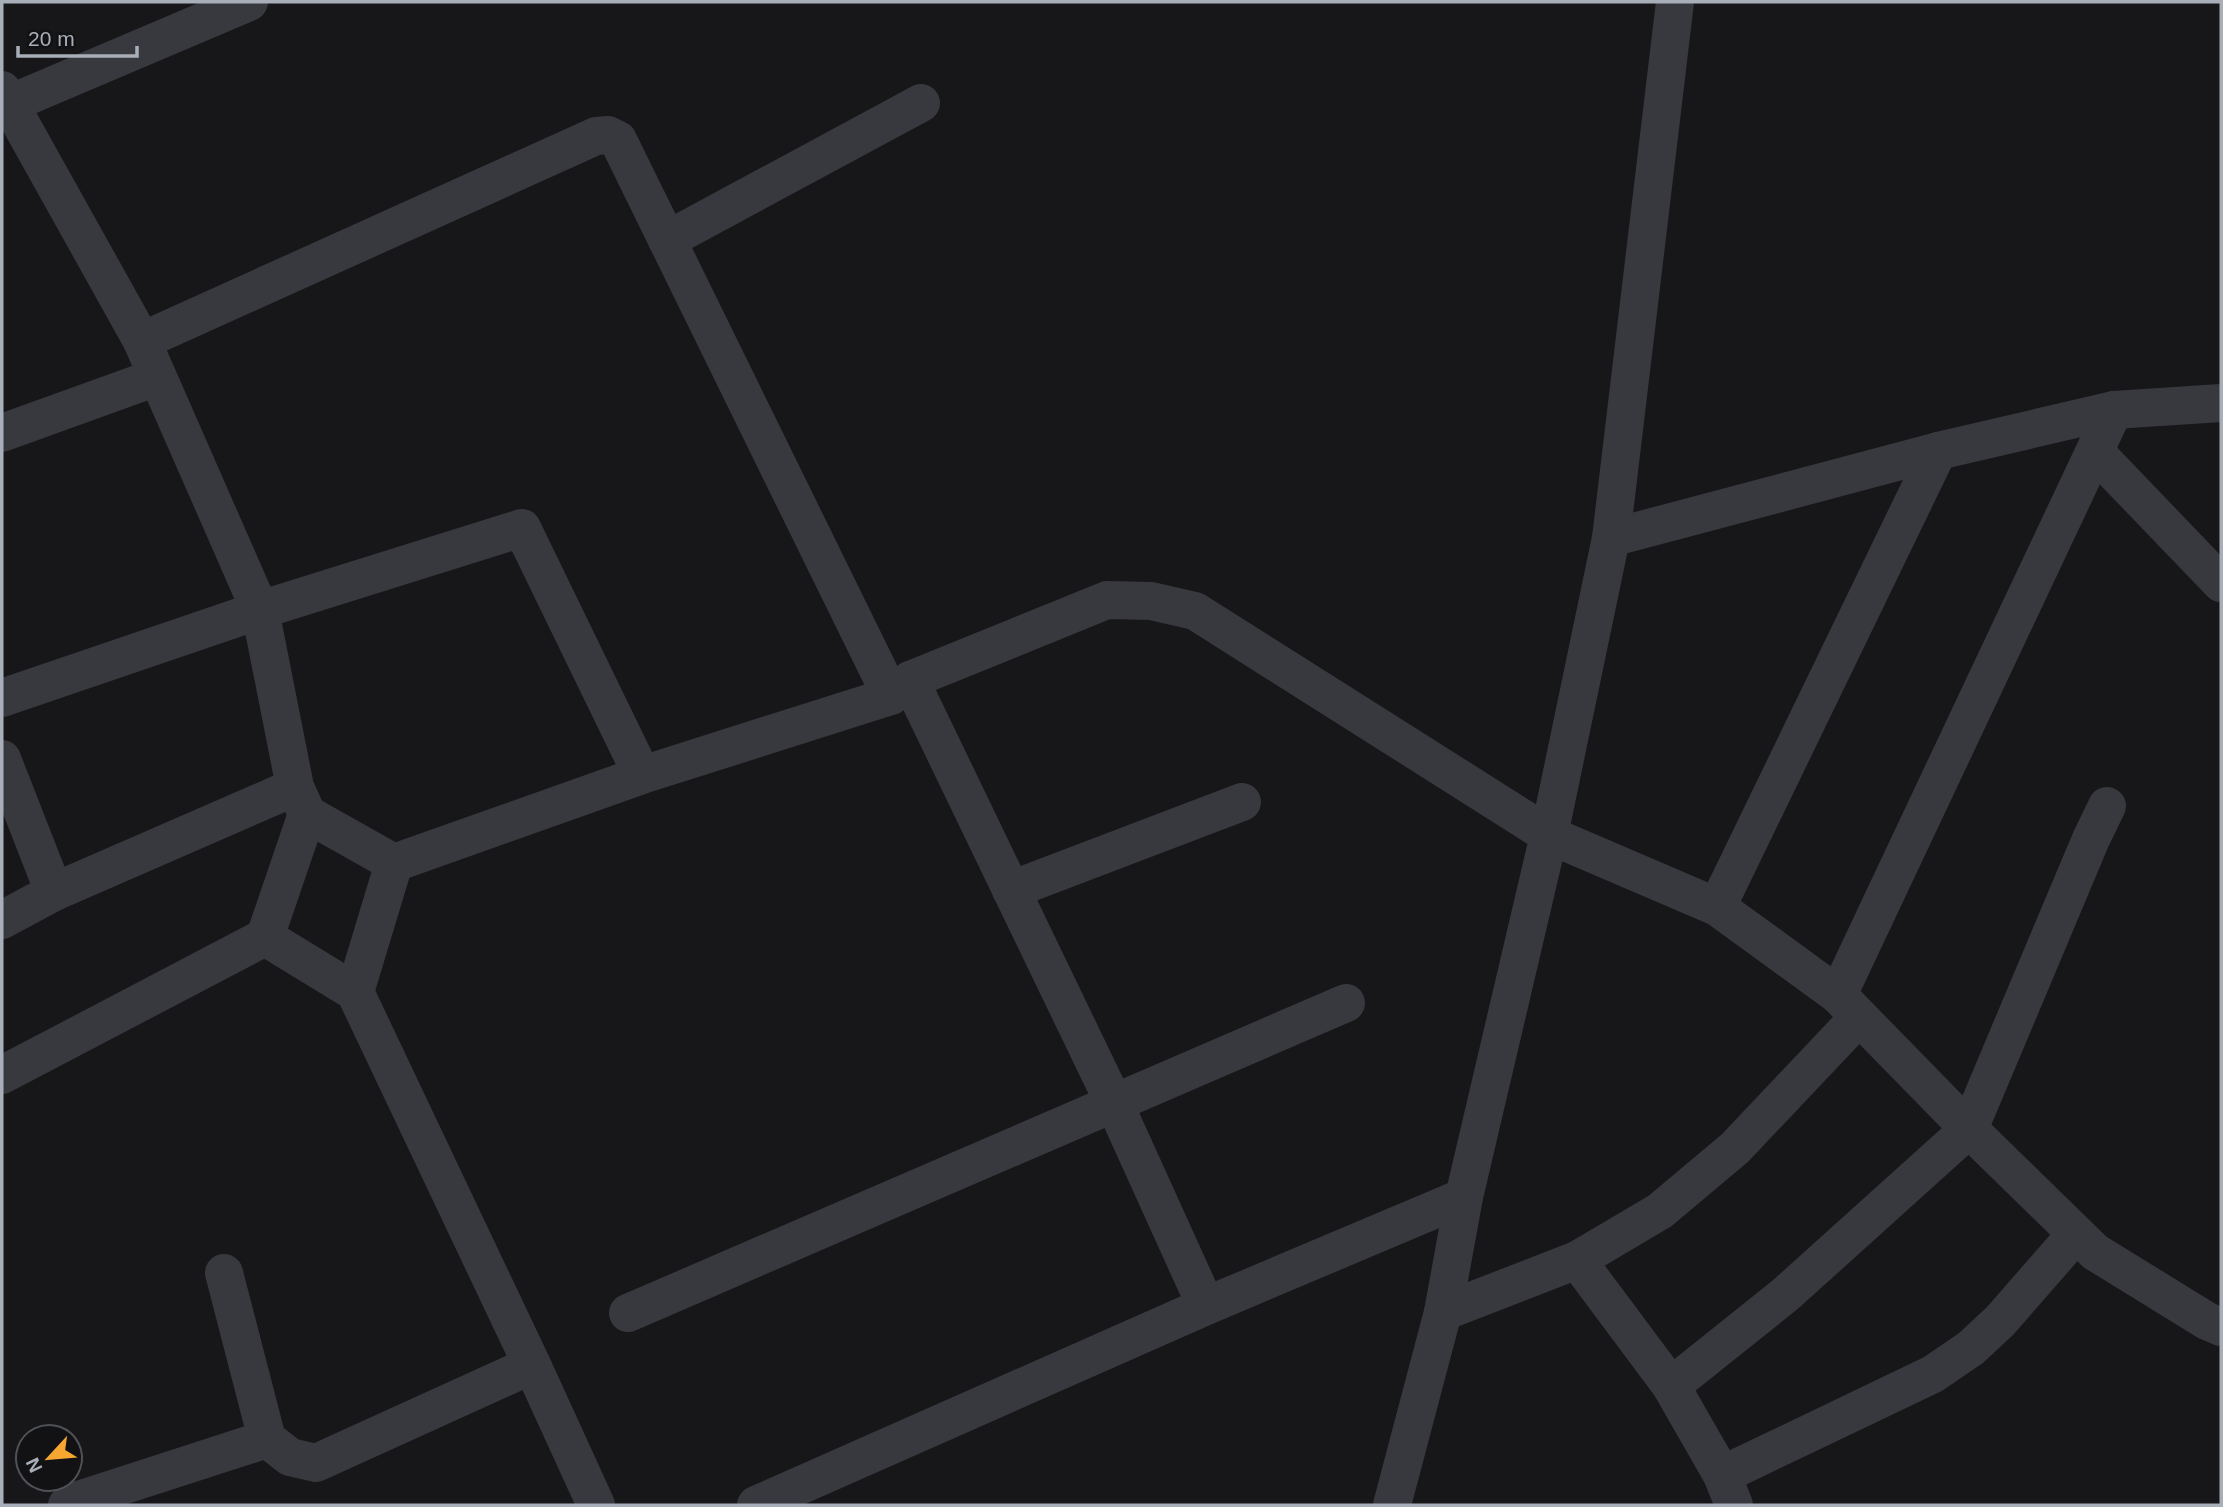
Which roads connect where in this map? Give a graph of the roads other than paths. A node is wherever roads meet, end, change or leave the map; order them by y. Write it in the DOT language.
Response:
graph roads {
  1 [pos="249,2"];
  2 [pos="1675,2"];
  3 [pos="6,97"];
  4 [pos="921,103"];
  5 [pos="667,240"];
  6 [pos="142,341"];
  7 [pos="157,377"];
  8 [pos="2221,403"];
  9 [pos="2114,411"];
  10 [pos="2,433"];
  11 [pos="1938,451"];
  12 [pos="2095,452"];
  13 [pos="1611,538"];
  14 [pos="2221,583"];
  15 [pos="260,610"];
  16 [pos="901,688"];
  17 [pos="2,698"];
  18 [pos="2,759"];
  19 [pos="642,775"];
  20 [pos="301,801"];
  21 [pos="1242,802"];
  22 [pos="2107,806"];
  23 [pos="1549,835"];
  24 [pos="394,863"];
  25 [pos="1012,890"];
  26 [pos="54,892"];
  27 [pos="1717,907"];
  28 [pos="2,920"];
  29 [pos="265,937"];
  30 [pos="355,992"];
  31 [pos="1346,1003"];
  32 [pos="1848,1006"];
  33 [pos="2,1075"];
  34 [pos="1114,1103"];
  35 [pos="1969,1129"];
  36 [pos="1464,1197"];
  37 [pos="2076,1234"];
  38 [pos="1577,1260"];
  39 [pos="224,1273"];
  40 [pos="1206,1306"];
  41 [pos="1443,1312"];
  42 [pos="628,1313"];
  43 [pos="2221,1327"];
  44 [pos="532,1365"];
  45 [pos="1671,1386"];
  46 [pos="267,1439"];
  47 [pos="1728,1490"];
  48 [pos="1389,1504"];
  49 [pos="67,1505"];
  50 [pos="596,1505"];
  51 [pos="755,1505"];
  1 -- 3 [label="street"];
  2 -- 13 [label="street"];
  3 -- 6 [label="street"];
  4 -- 5 [label="street"];
  5 -- 6 [label="street"];
  5 -- 16 [label="street"];
  6 -- 7 [label="street"];
  7 -- 10 [label="street"];
  7 -- 15 [label="street"];
  8 -- 9 [label="street"];
  9 -- 11 [label="street"];
  9 -- 12 [label="street"];
  11 -- 13 [label="street"];
  11 -- 27 [label="street"];
  12 -- 14 [label="street"];
  12 -- 32 [label="street"];
  13 -- 23 [label="street"];
  15 -- 17 [label="street"];
  15 -- 19 [label="street"];
  15 -- 20 [label="street"];
  16 -- 19 [label="street"];
  16 -- 23 [label="street"];
  16 -- 25 [label="street"];
  18 -- 26 [label="street"];
  19 -- 24 [label="street"];
  20 -- 24 [label="street"];
  20 -- 26 [label="street"];
  20 -- 29 [label="street"];
  21 -- 25 [label="street"];
  22 -- 35 [label="street"];
  23 -- 27 [label="street"];
  23 -- 36 [label="street"];
  24 -- 30 [label="street"];
  25 -- 34 [label="street"];
  26 -- 28 [label="street"];
  27 -- 32 [label="street"];
  29 -- 30 [label="street"];
  29 -- 33 [label="street"];
  30 -- 44 [label="street"];
  31 -- 34 [label="street"];
  32 -- 35 [label="street"];
  32 -- 38 [label="street"];
  34 -- 40 [label="street"];
  34 -- 42 [label="street"];
  35 -- 37 [label="street"];
  35 -- 45 [label="street"];
  36 -- 40 [label="street"];
  36 -- 41 [label="street"];
  37 -- 43 [label="street"];
  37 -- 47 [label="street"];
  38 -- 41 [label="street"];
  38 -- 45 [label="street"];
  39 -- 46 [label="street"];
  40 -- 51 [label="street"];
  41 -- 48 [label="street"];
  44 -- 46 [label="street"];
  44 -- 50 [label="street"];
  45 -- 47 [label="street"];
  46 -- 49 [label="street"];
}
